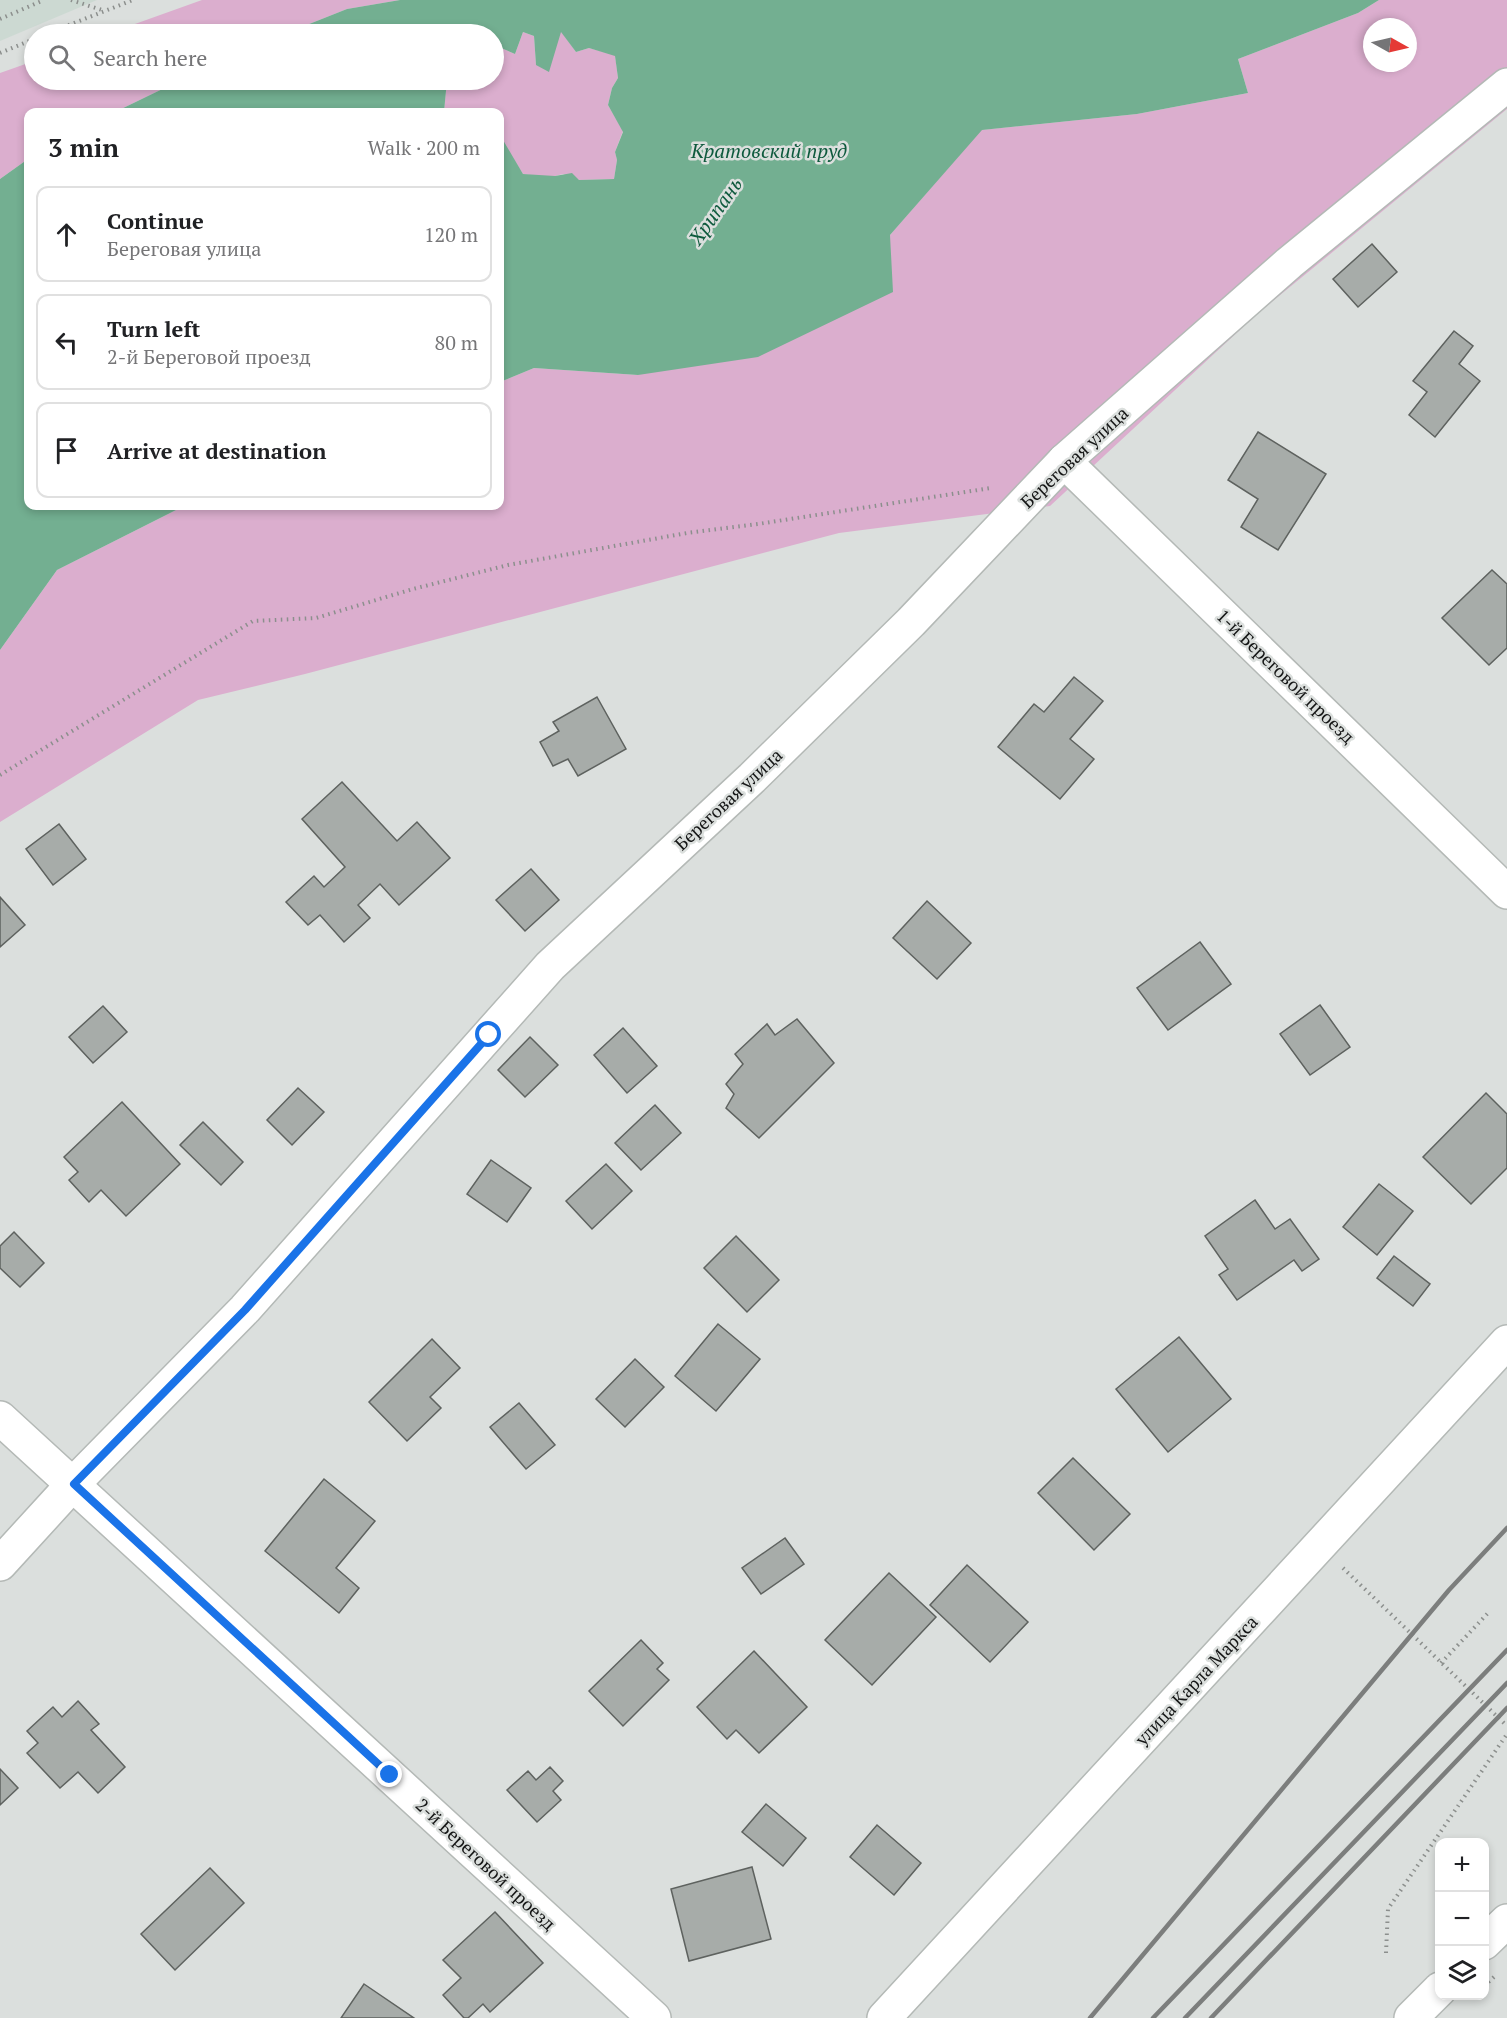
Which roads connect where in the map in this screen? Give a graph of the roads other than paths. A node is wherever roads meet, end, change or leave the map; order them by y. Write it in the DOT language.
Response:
graph roads {
  1 [pos="1507,85"];
  2 [pos="1064,461"];
  3 [pos="1507,892"];
  4 [pos="1507,1342"];
  5 [pos="0,1418"];
  6 [pos="74,1484"];
  7 [pos="0,1564"];
  8 [pos="1507,1921"];
  9 [pos="1489,1939"];
  10 [pos="1435,1994"];
  11 [pos="654,2018"];
  12 [pos="884,2018"];
  13 [pos="1411,2018"];
  1 -- 2 [label="street, Береговая улица"];
  2 -- 3 [label="street, 1-й Береговой проезд"];
  2 -- 6 [label="street, Береговая улица"];
  4 -- 12 [label="street, улица Карла Маркса"];
  5 -- 6 [label="street, 2-й Береговой проезд"];
  6 -- 7 [label="street, Береговая улица"];
  6 -- 11 [label="street, 2-й Береговой проезд"];
  8 -- 9 [label="street"];
  10 -- 13 [label="street"];
}
